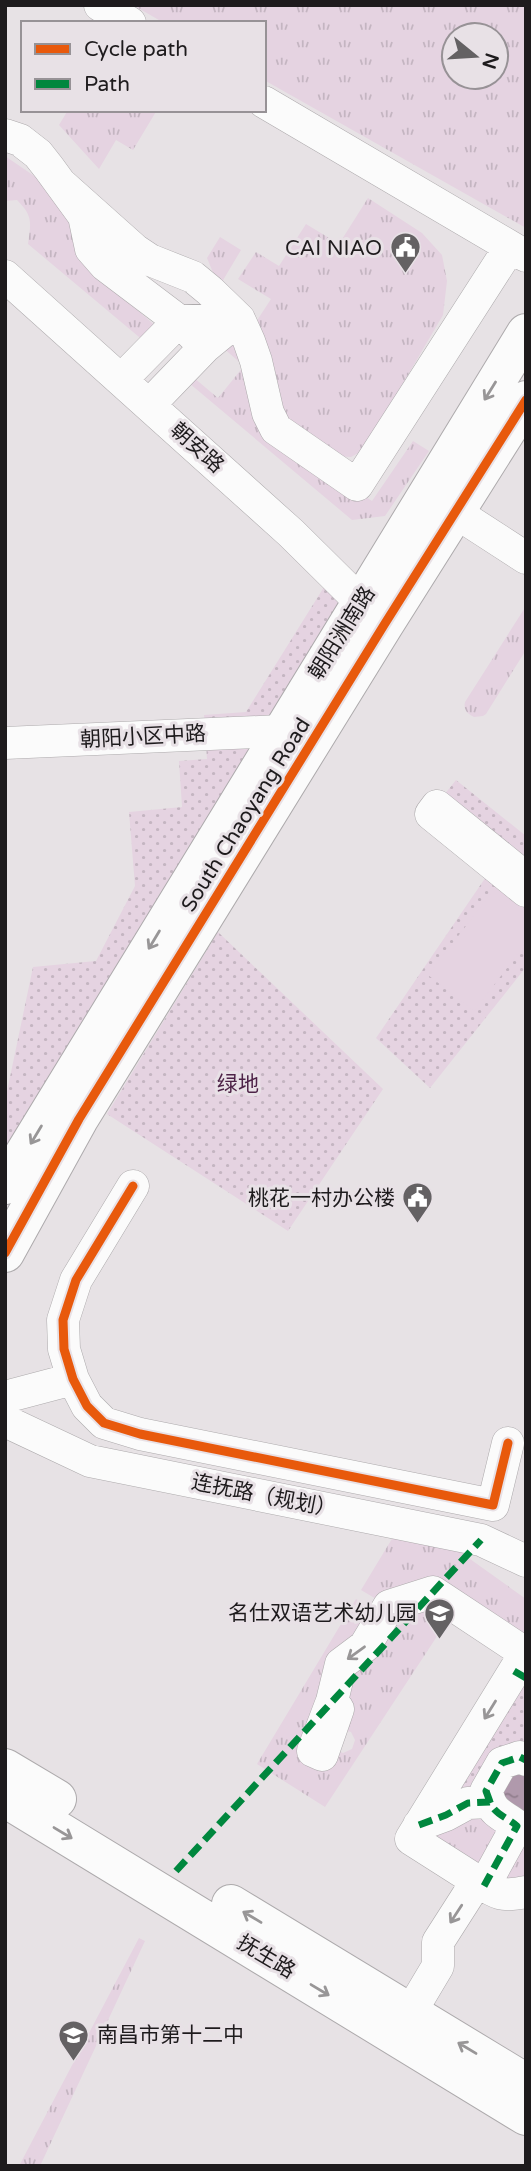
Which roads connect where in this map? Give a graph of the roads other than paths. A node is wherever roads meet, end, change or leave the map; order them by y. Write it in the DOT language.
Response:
graph roads {
  1 [pos="100,5"];
  2 [pos="127,21"];
  3 [pos="266,103"];
  4 [pos="5,135"];
  5 [pos="61,184"];
  6 [pos="518,252"];
  7 [pos="5,276"];
  8 [pos="239,319"];
  9 [pos="179,321"];
  10 [pos="526,333"];
  11 [pos="205,347"];
  12 [pos="121,380"];
  13 [pos="526,400"];
  14 [pos="149,405"];
  15 [pos="455,512"];
  16 [pos="526,558"];
  17 [pos="372,613"];
  18 [pos="281,731"];
  19 [pos="5,743"];
  20 [pos="526,878"];
  21 [pos="526,891"];
  22 [pos="5,1185"];
  23 [pos="133,1186"];
  24 [pos="5,1253"];
  25 [pos="73,1379"];
  26 [pos="5,1397"];
  27 [pos="5,1420"];
  28 [pos="508,1443"];
  29 [pos="526,1561"];
  30 [pos="523,1664"];
  31 [pos="332,1701"];
  32 [pos="526,1760"];
  33 [pos="5,1768"];
  34 [pos="5,1798"];
  35 [pos="509,1813"];
  36 [pos="415,1832"];
  37 [pos="526,1880"];
  38 [pos="481,1883"];
  39 [pos="526,1892"];
  40 [pos="410,2013"];
  41 [pos="526,2083"];
  42 [pos="526,2116"];
  1 -- 2 [label="street"];
  3 -- 6 [label="street"];
  4 -- 5 [label="street"];
  5 -- 8 [label="street"];
  5 -- 9 [label="street"];
  6 -- 8 [label="street"];
  7 -- 12 [label="street, 朝安路"];
  8 -- 9 [label="street"];
  8 -- 11 [label="street"];
  9 -- 11 [label="street"];
  9 -- 12 [label="street"];
  10 -- 17 [label="main road, 朝阳洲南路, one-way"];
  11 -- 14 [label="street"];
  12 -- 14 [label="street, 朝安路"];
  13 -- 15 [label="main road, South Chaoyang Road"];
  14 -- 17 [label="street, 朝安路"];
  15 -- 16 [label="street"];
  15 -- 17 [label="main road, South Chaoyang Road"];
  17 -- 18 [label="main road, 朝阳洲南路"];
  17 -- 24 [label="main road, South Chaoyang Road"];
  18 -- 19 [label="street, 朝阳小区中路"];
  18 -- 22 [label="main road, 朝阳洲南路, one-way"];
  20 -- 21 [label="street"];
  23 -- 25 [label="street"];
  25 -- 26 [label="street"];
  25 -- 28 [label="street"];
  27 -- 29 [label="street, 连抚路（规划）"];
  30 -- 31 [label="street, one-way"];
  30 -- 36 [label="street, one-way"];
  32 -- 35 [label="street"];
  40 -- 33 [label="main road, 抚生路, one-way"];
  34 -- 42 [label="main road, 抚生路, one-way"];
  35 -- 36 [label="street"];
  35 -- 38 [label="street"];
  36 -- 38 [label="street"];
  37 -- 38 [label="street"];
  38 -- 39 [label="street"];
  38 -- 40 [label="street, one-way"];
  41 -- 40 [label="main road, 抚生路, one-way"];
}
